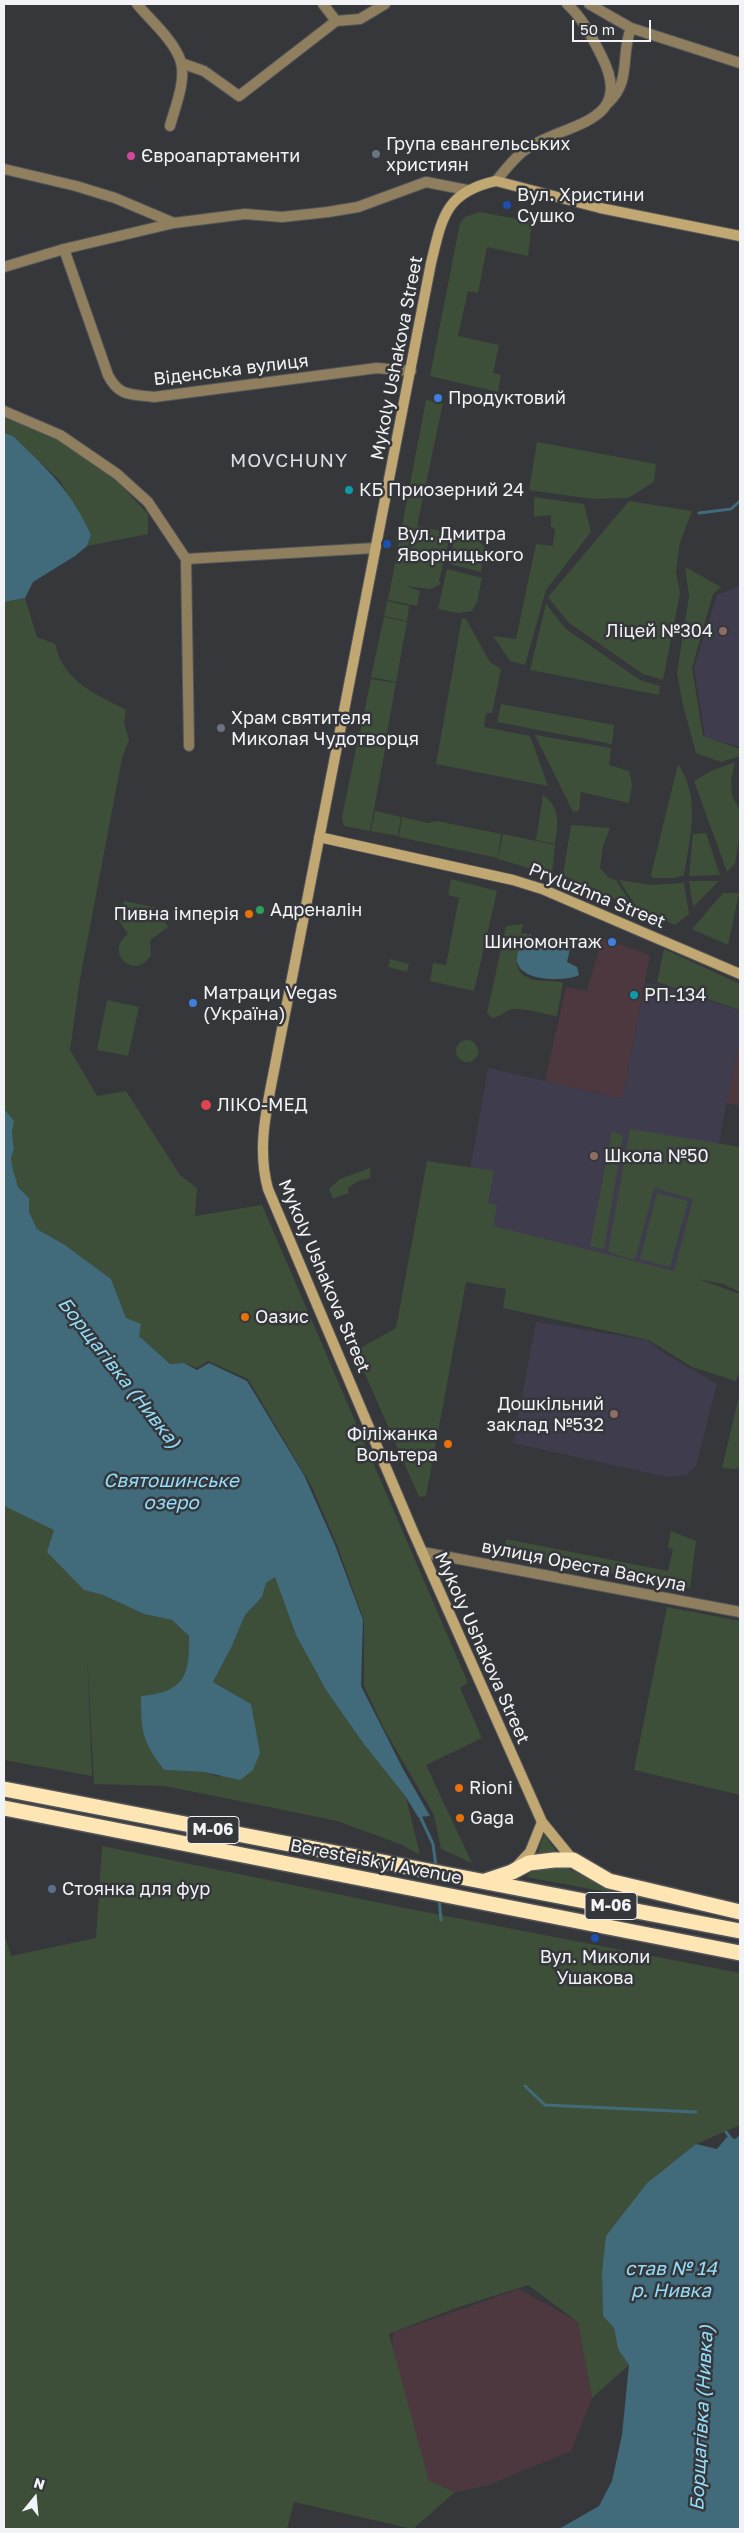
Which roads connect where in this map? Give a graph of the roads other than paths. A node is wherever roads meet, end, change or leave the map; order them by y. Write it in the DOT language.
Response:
graph roads {
  1 [pos="137,4"];
  2 [pos="323,4"];
  3 [pos="385,4"];
  4 [pos="567,4"];
  5 [pos="589,4"];
  6 [pos="336,21"];
  7 [pos="631,28"];
  8 [pos="181,63"];
  9 [pos="740,64"];
  10 [pos="608,103"];
  11 [pos="170,126"];
  12 [pos="4,169"];
  13 [pos="496,181"];
  14 [pos="467,190"];
  15 [pos="174,223"];
  16 [pos="740,236"];
  17 [pos="64,249"];
  18 [pos="4,267"];
  19 [pos="411,371"];
  20 [pos="4,411"];
  21 [pos="375,548"];
  22 [pos="186,559"];
  23 [pos="189,746"];
  24 [pos="319,837"];
  25 [pos="740,974"];
  26 [pos="422,1552"];
  27 [pos="740,1612"];
  28 [pos="4,1790"];
  29 [pos="4,1808"];
  30 [pos="542,1822"];
  31 [pos="573,1860"];
  32 [pos="512,1872"];
  33 [pos="481,1882"];
  34 [pos="740,1912"];
  35 [pos="740,1931"];
  36 [pos="740,1953"];
  1 -- 8 [label="street"];
  2 -- 6 [label="street"];
  3 -- 6 [label="street"];
  4 -- 10 [label="street"];
  5 -- 7 [label="street"];
  6 -- 8 [label="street"];
  7 -- 9 [label="street"];
  7 -- 10 [label="street"];
  8 -- 11 [label="street"];
  10 -- 13 [label="street"];
  12 -- 15 [label="street"];
  13 -- 14 [label="street"];
  13 -- 16 [label="street"];
  14 -- 15 [label="street"];
  14 -- 19 [label="street, Mykoly Ushakova Street"];
  15 -- 17 [label="street"];
  17 -- 18 [label="street"];
  17 -- 19 [label="street, Віденська вулиця"];
  19 -- 21 [label="street, Mykoly Ushakova Street"];
  20 -- 22 [label="street"];
  21 -- 22 [label="street"];
  21 -- 24 [label="street, Mykoly Ushakova Street"];
  22 -- 23 [label="street"];
  24 -- 25 [label="street, Pryluzhna Street"];
  24 -- 26 [label="street, Mykoly Ushakova Street"];
  26 -- 27 [label="street, вулиця Ореста Васкула"];
  26 -- 30 [label="street, Mykoly Ushakova Street"];
  28 -- 33 [label="highway, Beresteiskyi Avenue / М-06"];
  29 -- 36 [label="highway, Beresteiskyi Avenue / М-06"];
  30 -- 31 [label="street, Mykoly Ushakova Street"];
  30 -- 32 [label="street"];
  31 -- 32 [label="highway"];
  31 -- 34 [label="highway"];
  32 -- 33 [label="highway"];
  33 -- 35 [label="highway, Beresteiskyi Avenue / М-06"];
}
